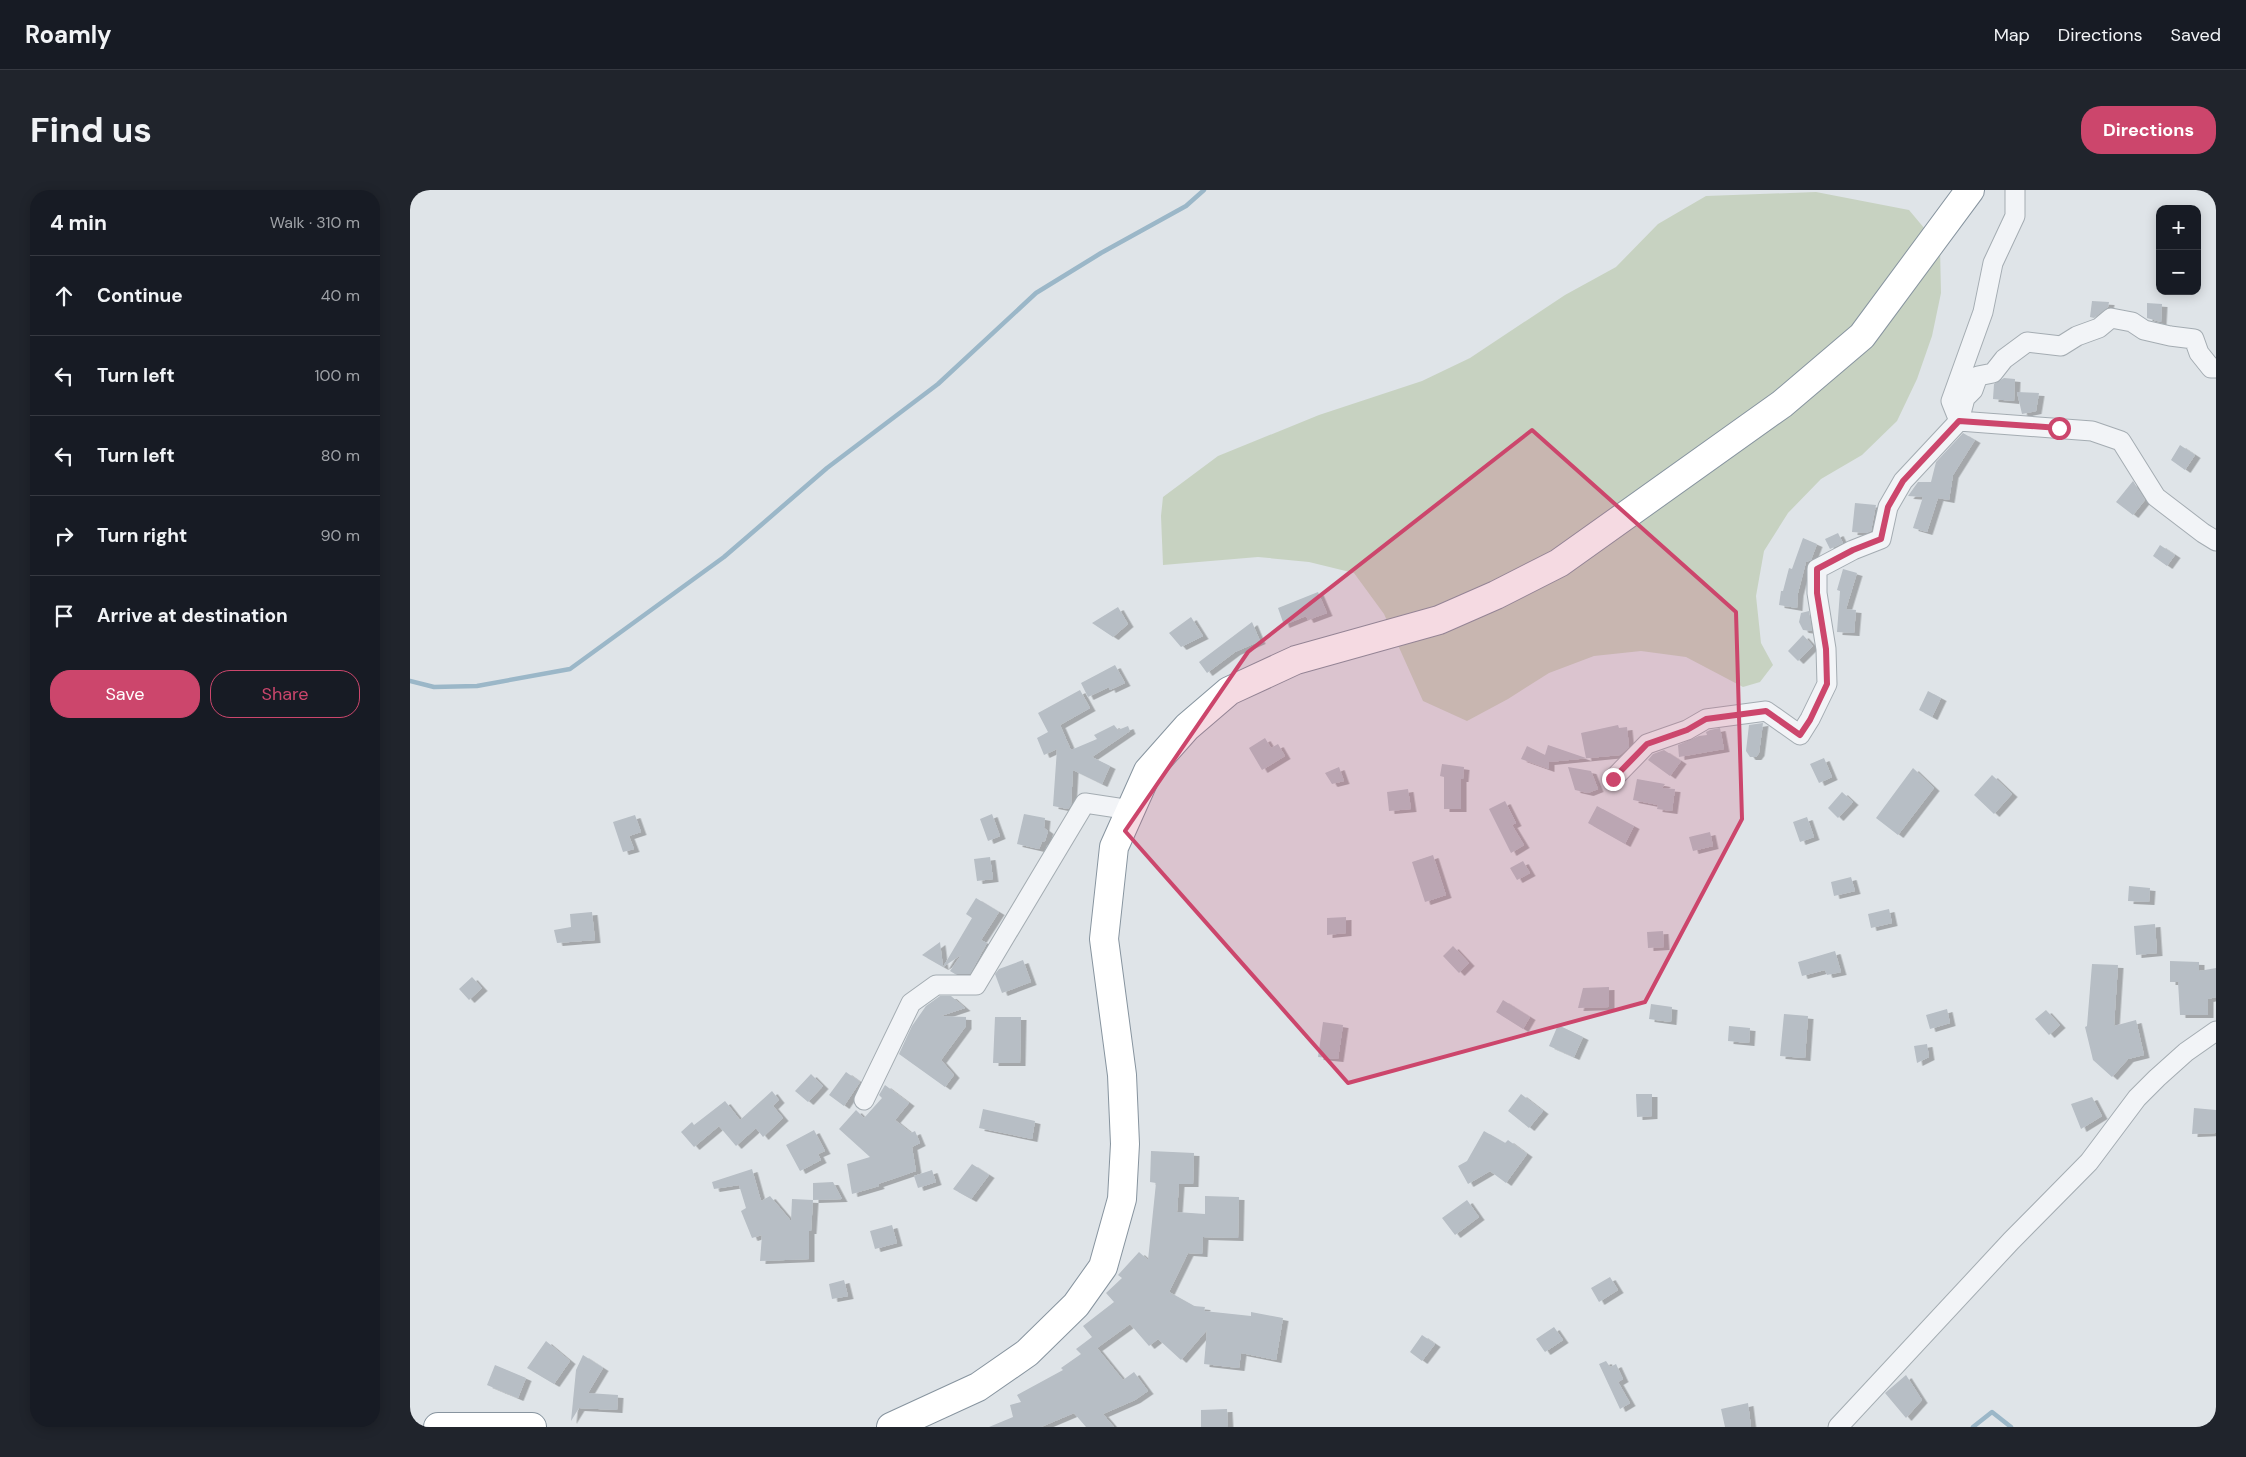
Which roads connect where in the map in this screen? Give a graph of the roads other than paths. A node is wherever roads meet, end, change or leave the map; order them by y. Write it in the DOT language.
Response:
graph roads {
  1 [pos="1970,190"];
  2 [pos="2015,190"];
  3 [pos="2216,368"];
  4 [pos="1959,421"];
  5 [pos="2216,541"];
  6 [pos="1613,779"];
  7 [pos="1131,810"];
  8 [pos="2216,1031"];
  9 [pos="864,1100"];
  10 [pos="438,1427"];
  11 [pos="532,1427"];
  12 [pos="891,1427"];
  13 [pos="1838,1427"];
  1 -- 7 [label="highway"];
  2 -- 4 [label="street"];
  3 -- 4 [label="street"];
  4 -- 5 [label="street"];
  4 -- 6 [label="street"];
  7 -- 9 [label="street"];
  7 -- 12 [label="highway"];
  8 -- 13 [label="street"];
  10 -- 11 [label="highway"];
}
